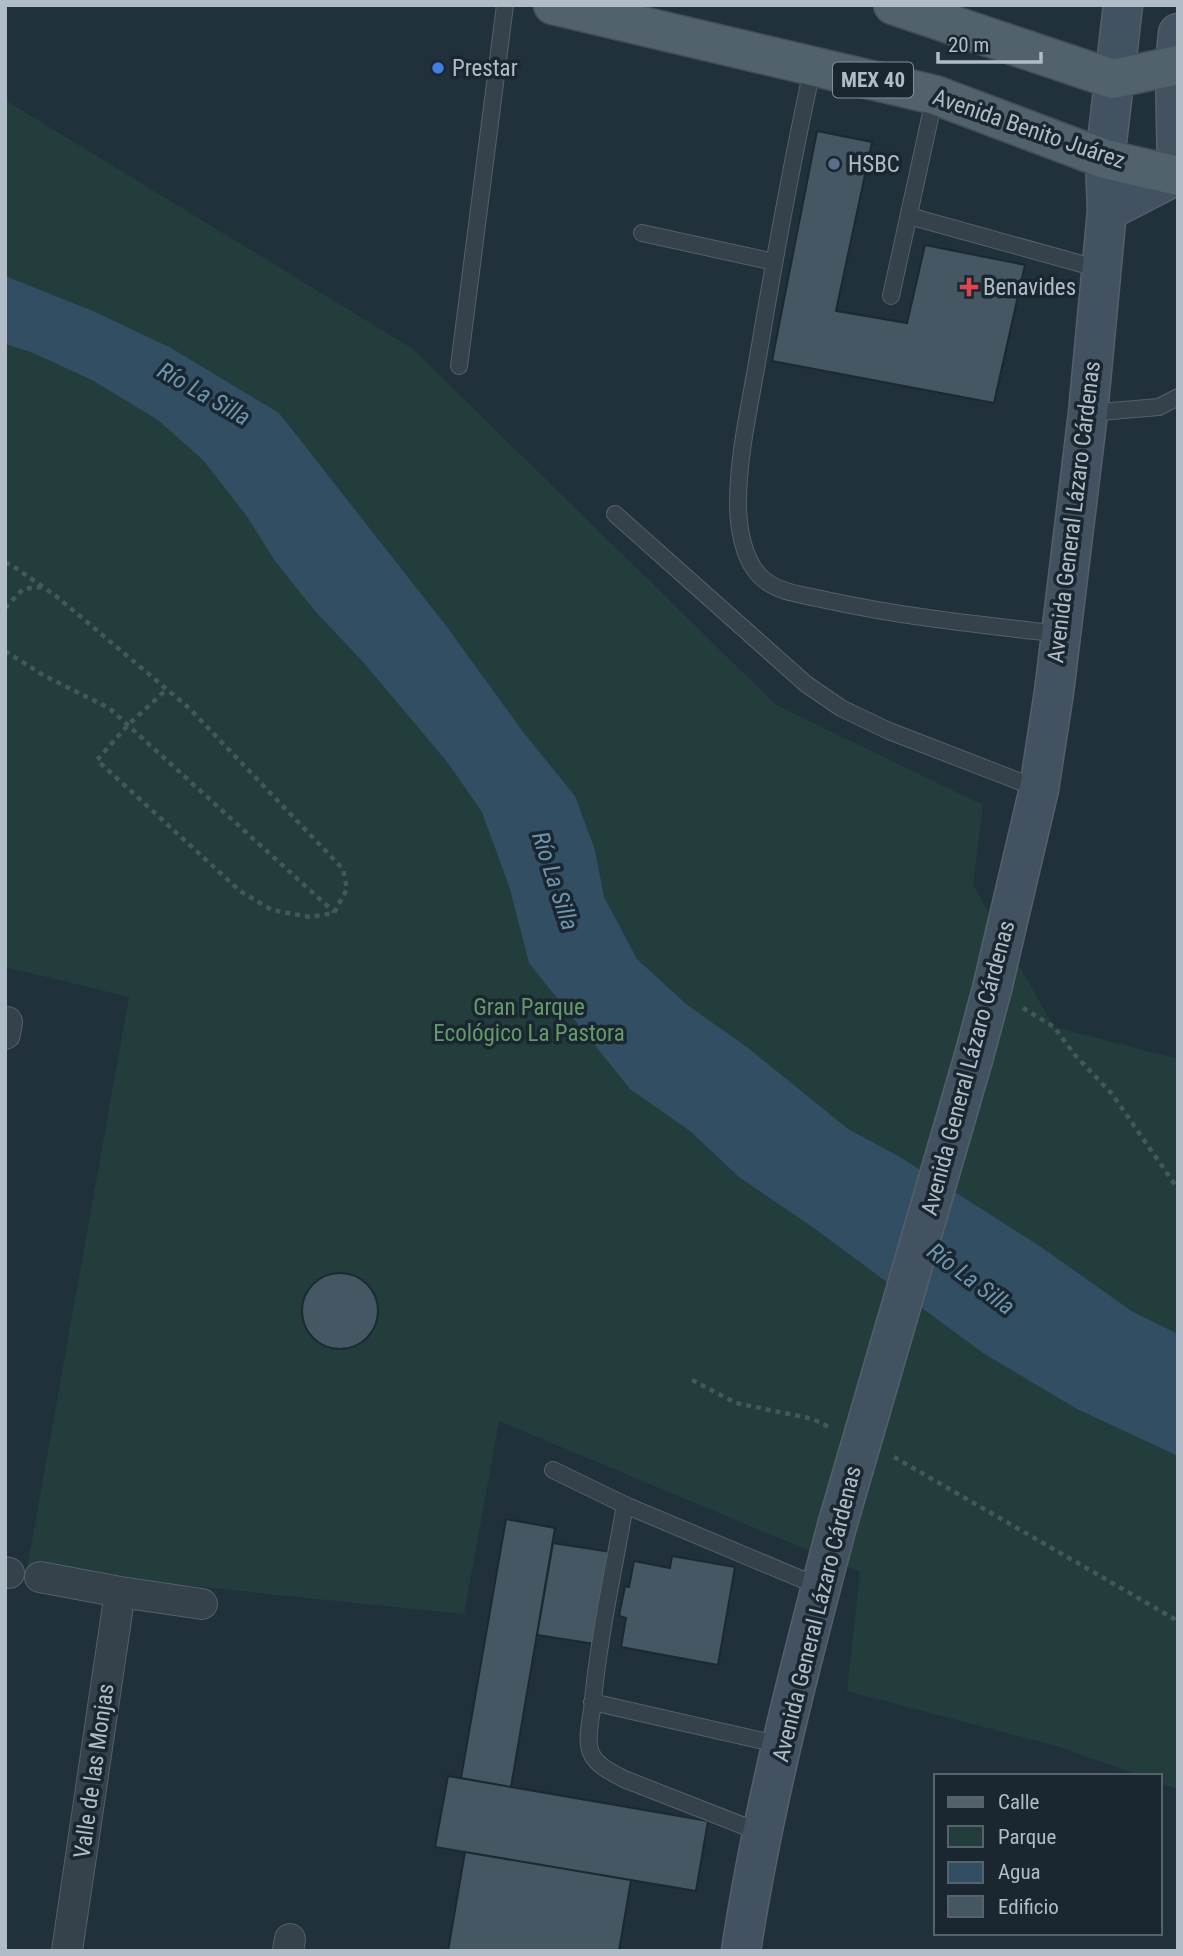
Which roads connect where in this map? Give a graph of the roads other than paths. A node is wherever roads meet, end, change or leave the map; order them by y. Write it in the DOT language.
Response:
graph roads {
  1 [pos="505,5"];
  2 [pos="553,5"];
  3 [pos="893,5"];
  4 [pos="1123,5"];
  5 [pos="1177,54"];
  6 [pos="813,66"];
  7 [pos="1113,79"];
  8 [pos="935,95"];
  9 [pos="1105,159"];
  10 [pos="1177,175"];
  11 [pos="1107,211"];
  12 [pos="909,216"];
  13 [pos="642,233"];
  14 [pos="774,262"];
  15 [pos="1100,269"];
  16 [pos="891,296"];
  17 [pos="459,366"];
  18 [pos="1178,397"];
  19 [pos="1087,413"];
  20 [pos="614,514"];
  21 [pos="1061,634"];
  22 [pos="1039,789"];
  23 [pos="553,1471"];
  24 [pos="625,1504"];
  25 [pos="40,1577"];
  26 [pos="821,1587"];
  27 [pos="120,1592"];
  28 [pos="202,1604"];
  29 [pos="592,1702"];
  30 [pos="782,1745"];
  31 [pos="762,1833"];
  32 [pos="67,1951"];
  33 [pos="741,1951"];
  1 -- 17 [label="lane"];
  2 -- 6 [label="main road, Avenida Benito Juárez / MEX 40"];
  3 -- 7 [label="main road"];
  4 -- 7 [label="street, Avenida General Lázaro Cárdenas"];
  5 -- 7 [label="main road"];
  5 -- 10 [label="street"];
  6 -- 8 [label="main road, Avenida Benito Juárez / MEX 40"];
  6 -- 14 [label="lane"];
  7 -- 9 [label="street, Avenida General Lázaro Cárdenas"];
  8 -- 9 [label="main road, Avenida Benito Juárez / MEX 40"];
  8 -- 12 [label="lane"];
  9 -- 10 [label="main road, Avenida Benito Juárez / MEX 40"];
  9 -- 11 [label="street, Avenida General Lázaro Cárdenas"];
  10 -- 11 [label="street"];
  11 -- 15 [label="street, Avenida General Lázaro Cárdenas"];
  12 -- 15 [label="lane"];
  12 -- 16 [label="lane"];
  13 -- 14 [label="lane"];
  14 -- 21 [label="lane"];
  15 -- 19 [label="street, Avenida General Lázaro Cárdenas"];
  18 -- 19 [label="lane"];
  19 -- 21 [label="street, Avenida General Lázaro Cárdenas"];
  20 -- 22 [label="lane"];
  21 -- 22 [label="street, Avenida General Lázaro Cárdenas"];
  22 -- 26 [label="street, Avenida General Lázaro Cárdenas, bridge"];
  23 -- 24 [label="lane"];
  24 -- 26 [label="lane"];
  24 -- 29 [label="lane"];
  25 -- 27 [label="street"];
  26 -- 30 [label="street, Avenida General Lázaro Cárdenas"];
  27 -- 28 [label="street"];
  27 -- 32 [label="street, Valle de las Monjas"];
  29 -- 30 [label="lane"];
  29 -- 31 [label="lane"];
  30 -- 31 [label="street, Avenida General Lázaro Cárdenas"];
  31 -- 33 [label="street, Avenida General Lázaro Cárdenas"];
}
